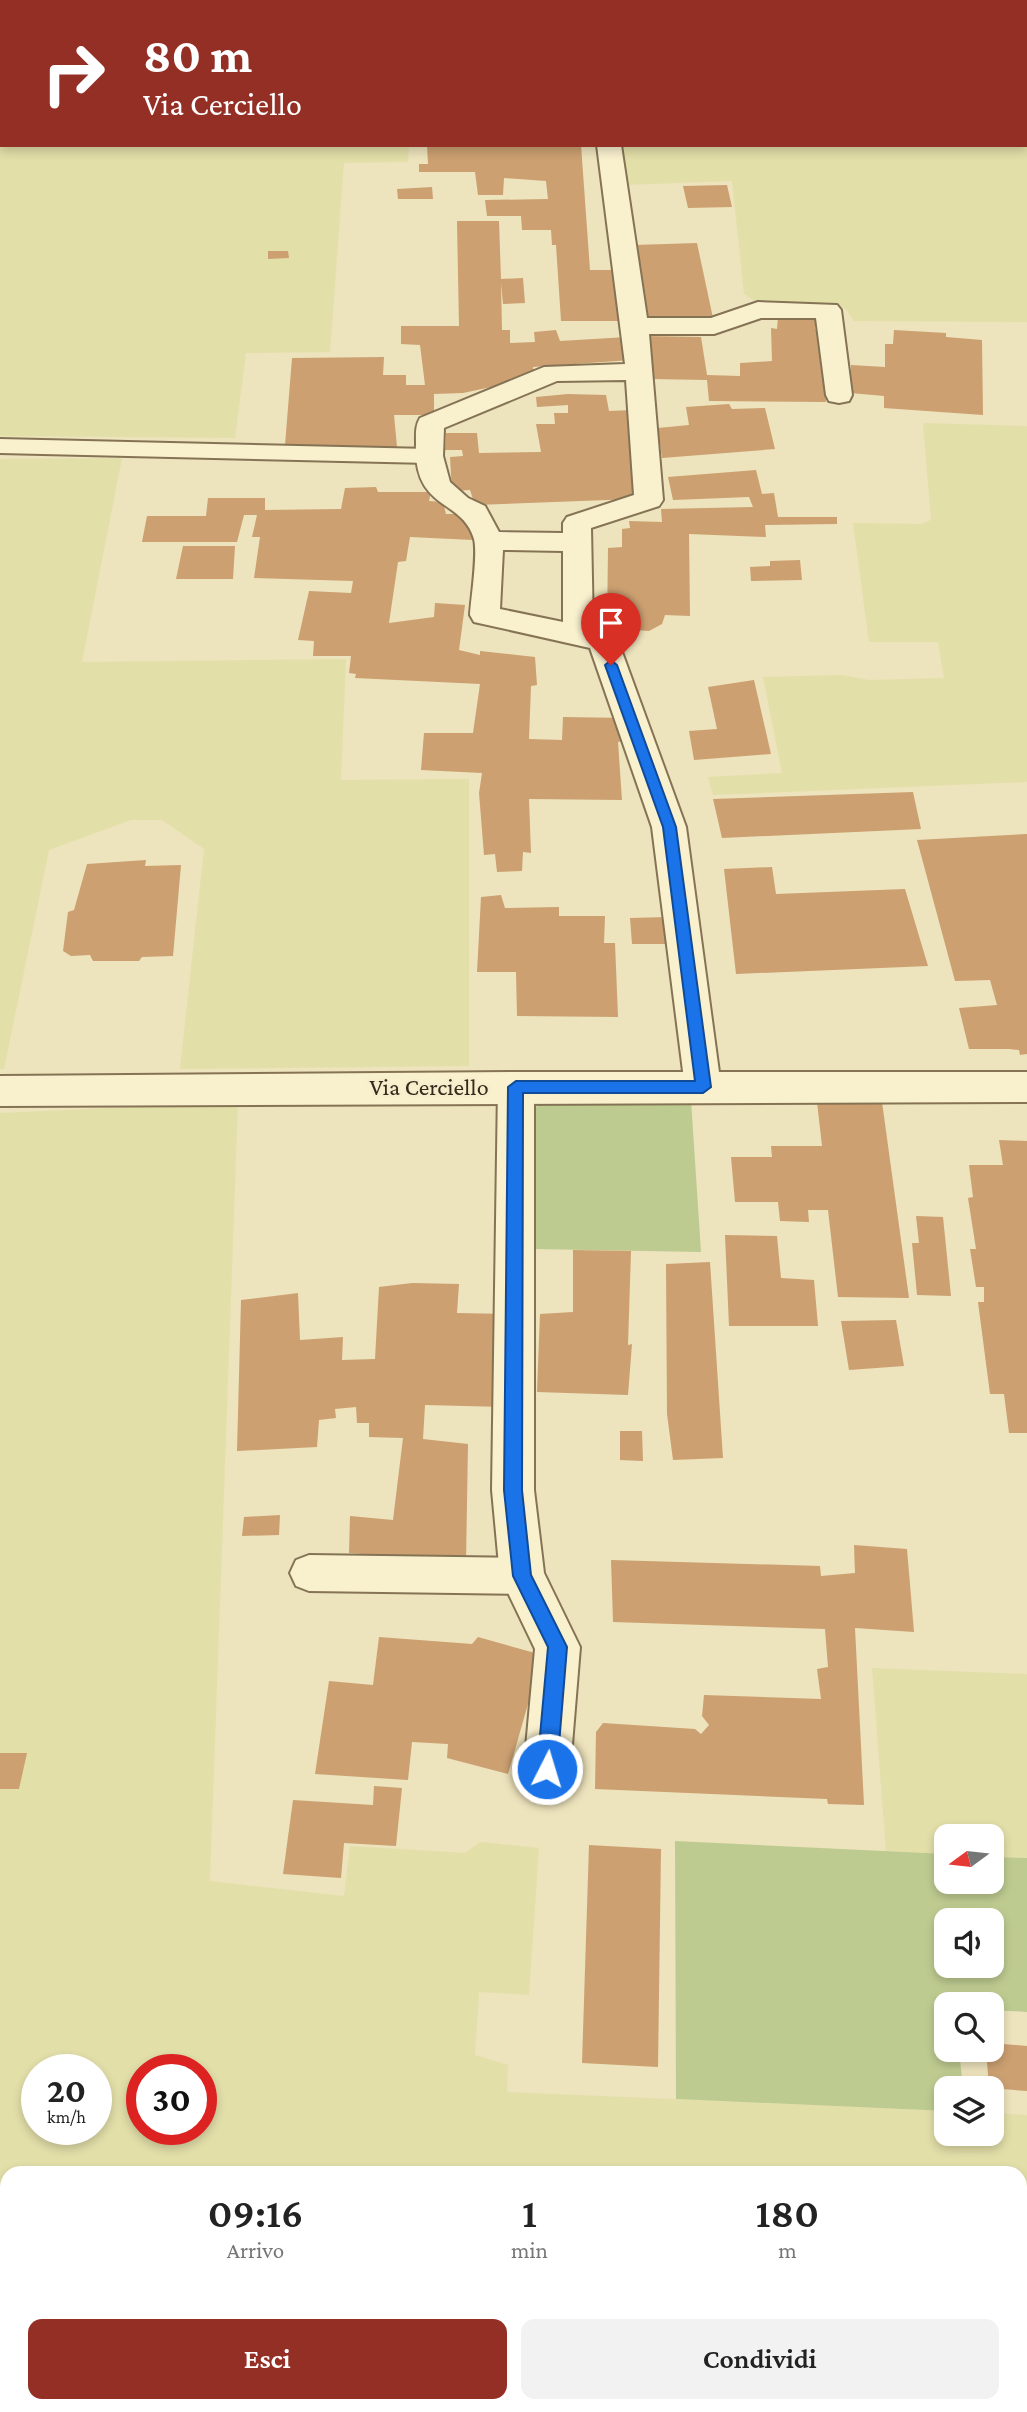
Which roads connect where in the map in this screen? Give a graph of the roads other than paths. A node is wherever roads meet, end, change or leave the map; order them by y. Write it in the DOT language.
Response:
graph roads {
  1 [pos="609,147"];
  2 [pos="635,326"];
  3 [pos="638,372"];
  4 [pos="839,395"];
  5 [pos="0,446"];
  6 [pos="429,456"];
  7 [pos="489,541"];
  8 [pos="577,542"];
  9 [pos="578,635"];
  10 [pos="516,1087"];
  11 [pos="703,1087"];
  12 [pos="1027,1087"];
  13 [pos="0,1091"];
  14 [pos="309,1573"];
  15 [pos="522,1576"];
  16 [pos="547,1769"];
  1 -- 2 [label="street"];
  2 -- 3 [label="street"];
  2 -- 4 [label="street"];
  3 -- 6 [label="street"];
  3 -- 8 [label="street"];
  5 -- 6 [label="lane"];
  6 -- 7 [label="street"];
  7 -- 8 [label="street"];
  7 -- 9 [label="street"];
  8 -- 9 [label="street"];
  9 -- 11 [label="street"];
  10 -- 11 [label="street, Via Cerciello"];
  10 -- 13 [label="street, Via Cerciello"];
  10 -- 15 [label="street"];
  11 -- 12 [label="street, Via Cerciello"];
  14 -- 15 [label="lane"];
  15 -- 16 [label="street"];
}
